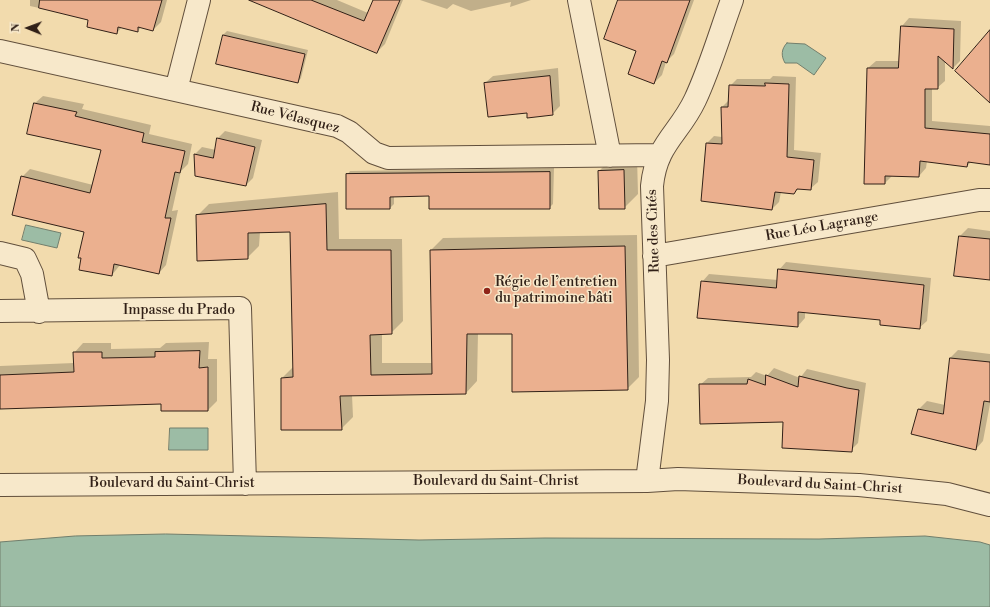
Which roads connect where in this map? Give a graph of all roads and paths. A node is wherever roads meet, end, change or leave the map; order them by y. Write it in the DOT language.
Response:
graph roads {
  1 [pos="198,0"];
  2 [pos="579,0"];
  3 [pos="732,0"];
  4 [pos="0,51"];
  5 [pos="176,90"];
  6 [pos="659,155"];
  7 [pos="610,156"];
  8 [pos="990,200"];
  9 [pos="0,253"];
  10 [pos="654,256"];
  11 [pos="0,311"];
  12 [pos="39,312"];
  13 [pos="647,481"];
  14 [pos="245,484"];
  15 [pos="0,485"];
  16 [pos="990,505"];
  1 -- 5 [label="street"];
  2 -- 7 [label="street"];
  3 -- 6 [label="street, Rue des Cités"];
  4 -- 5 [label="street, Rue Vélasquez"];
  5 -- 7 [label="street, Rue Vélasquez"];
  6 -- 7 [label="street, Rue Vélasquez"];
  6 -- 10 [label="street, Rue des Cités"];
  8 -- 10 [label="street, Rue Léo Lagrange"];
  9 -- 12 [label="street"];
  10 -- 13 [label="street, Rue des Cités"];
  11 -- 12 [label="street, Impasse du Prado"];
  12 -- 14 [label="street, Impasse du Prado"];
  13 -- 14 [label="street, Boulevard du Saint-Christ"];
  13 -- 16 [label="street, Boulevard du Saint-Christ"];
  14 -- 15 [label="street, Boulevard du Saint-Christ"];
}
